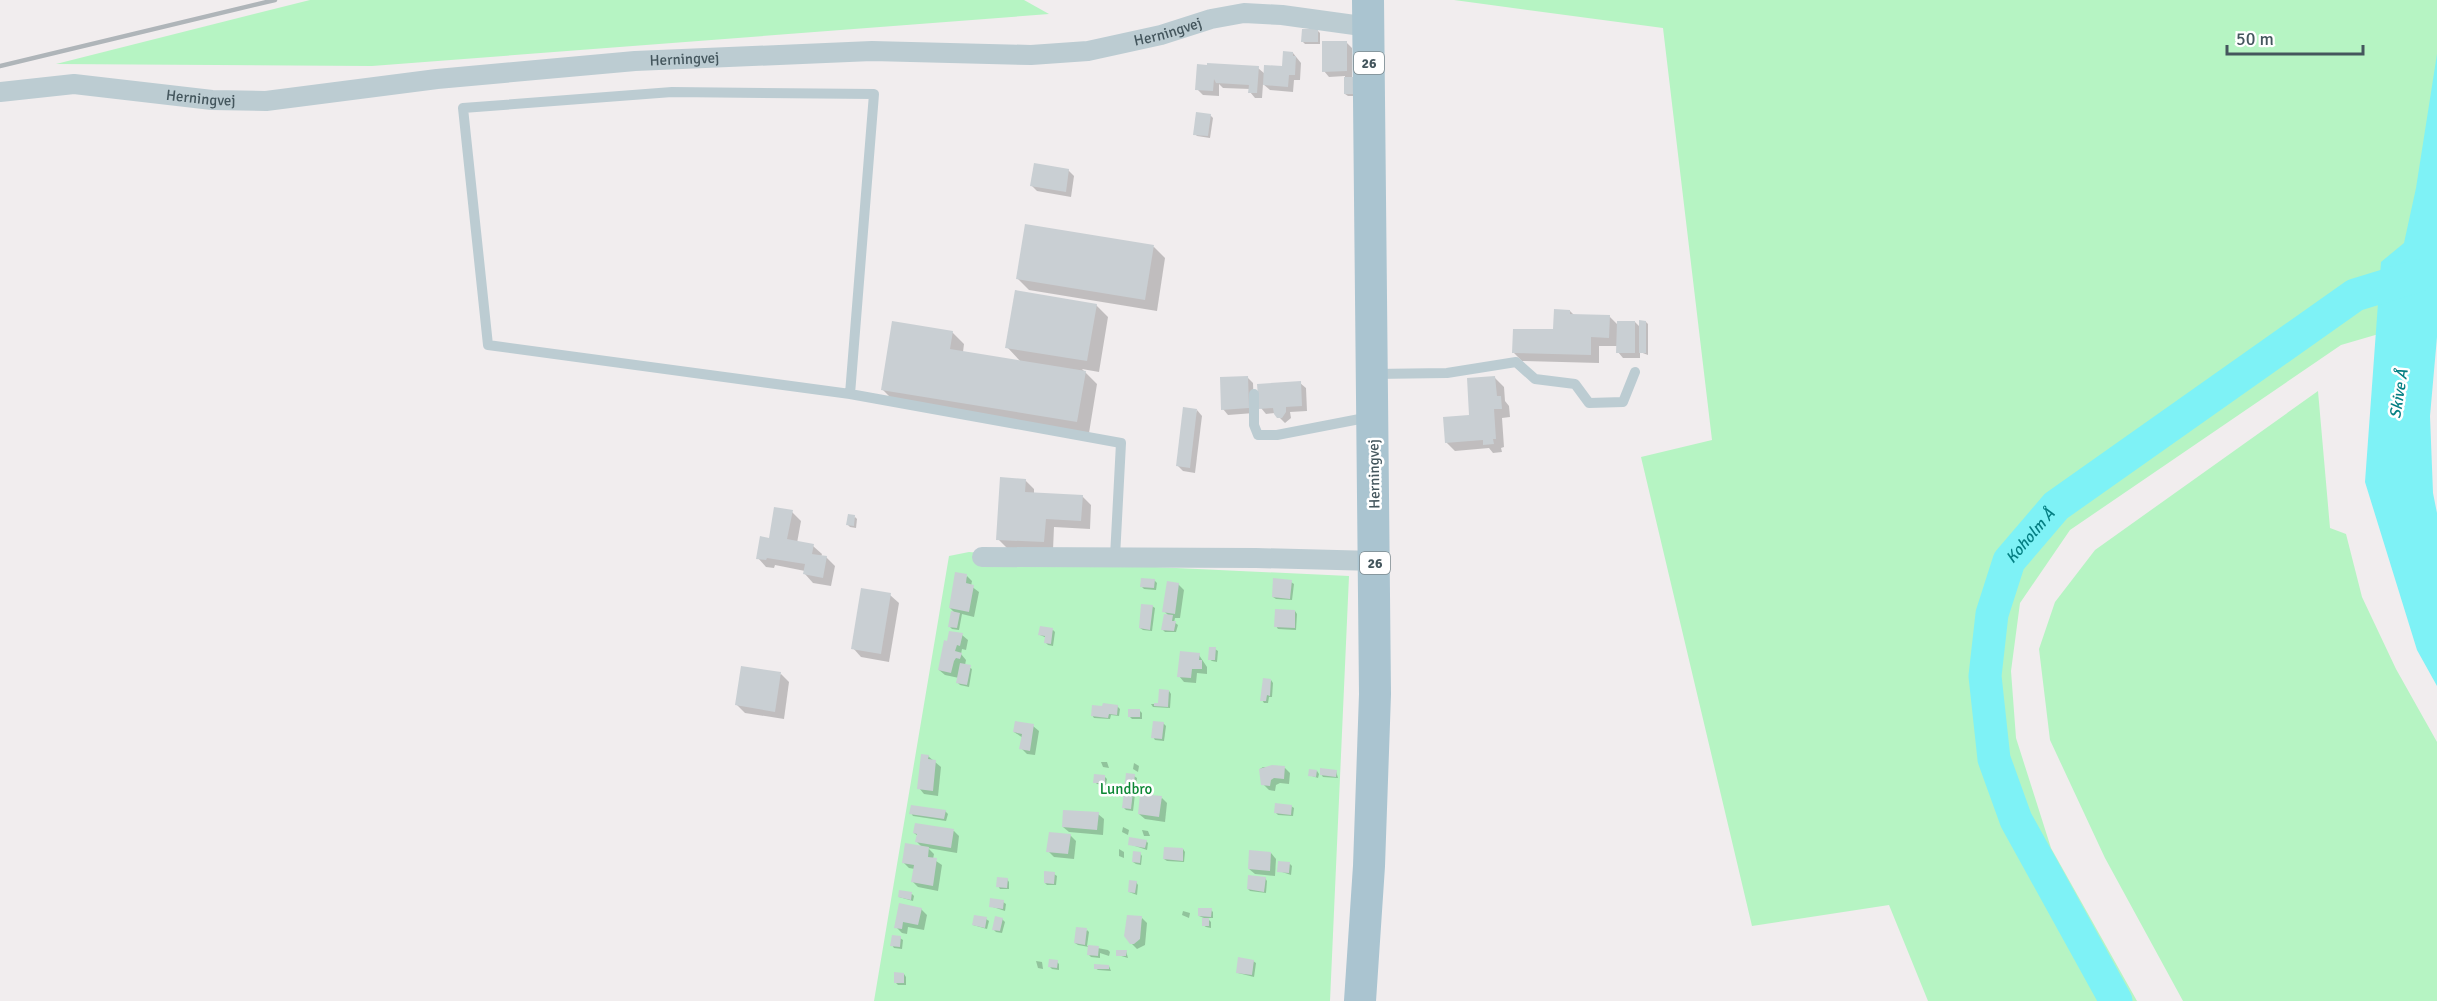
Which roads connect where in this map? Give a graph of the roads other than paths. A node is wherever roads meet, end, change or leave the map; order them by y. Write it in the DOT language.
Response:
graph roads {
  1 [pos="1368,13"];
  2 [pos="0,92"];
  3 [pos="1635,372"];
  4 [pos="1373,374"];
  5 [pos="850,394"];
  6 [pos="1254,394"];
  7 [pos="1374,416"];
  8 [pos="982,556"];
  9 [pos="1115,557"];
  10 [pos="1375,561"];
  11 [pos="1360,1001"];
  1 -- 2 [label="street, Herningvej"];
  1 -- 4 [label="main road, Herningvej / 26"];
  3 -- 4 [label="lane"];
  4 -- 7 [label="main road, Herningvej / 26"];
  5 -- 5 [label="lane"];
  5 -- 9 [label="lane"];
  6 -- 7 [label="lane"];
  7 -- 10 [label="main road, Herningvej / 26"];
  8 -- 9 [label="street"];
  9 -- 10 [label="street"];
  10 -- 11 [label="main road, Herningvej / 26"];
}
